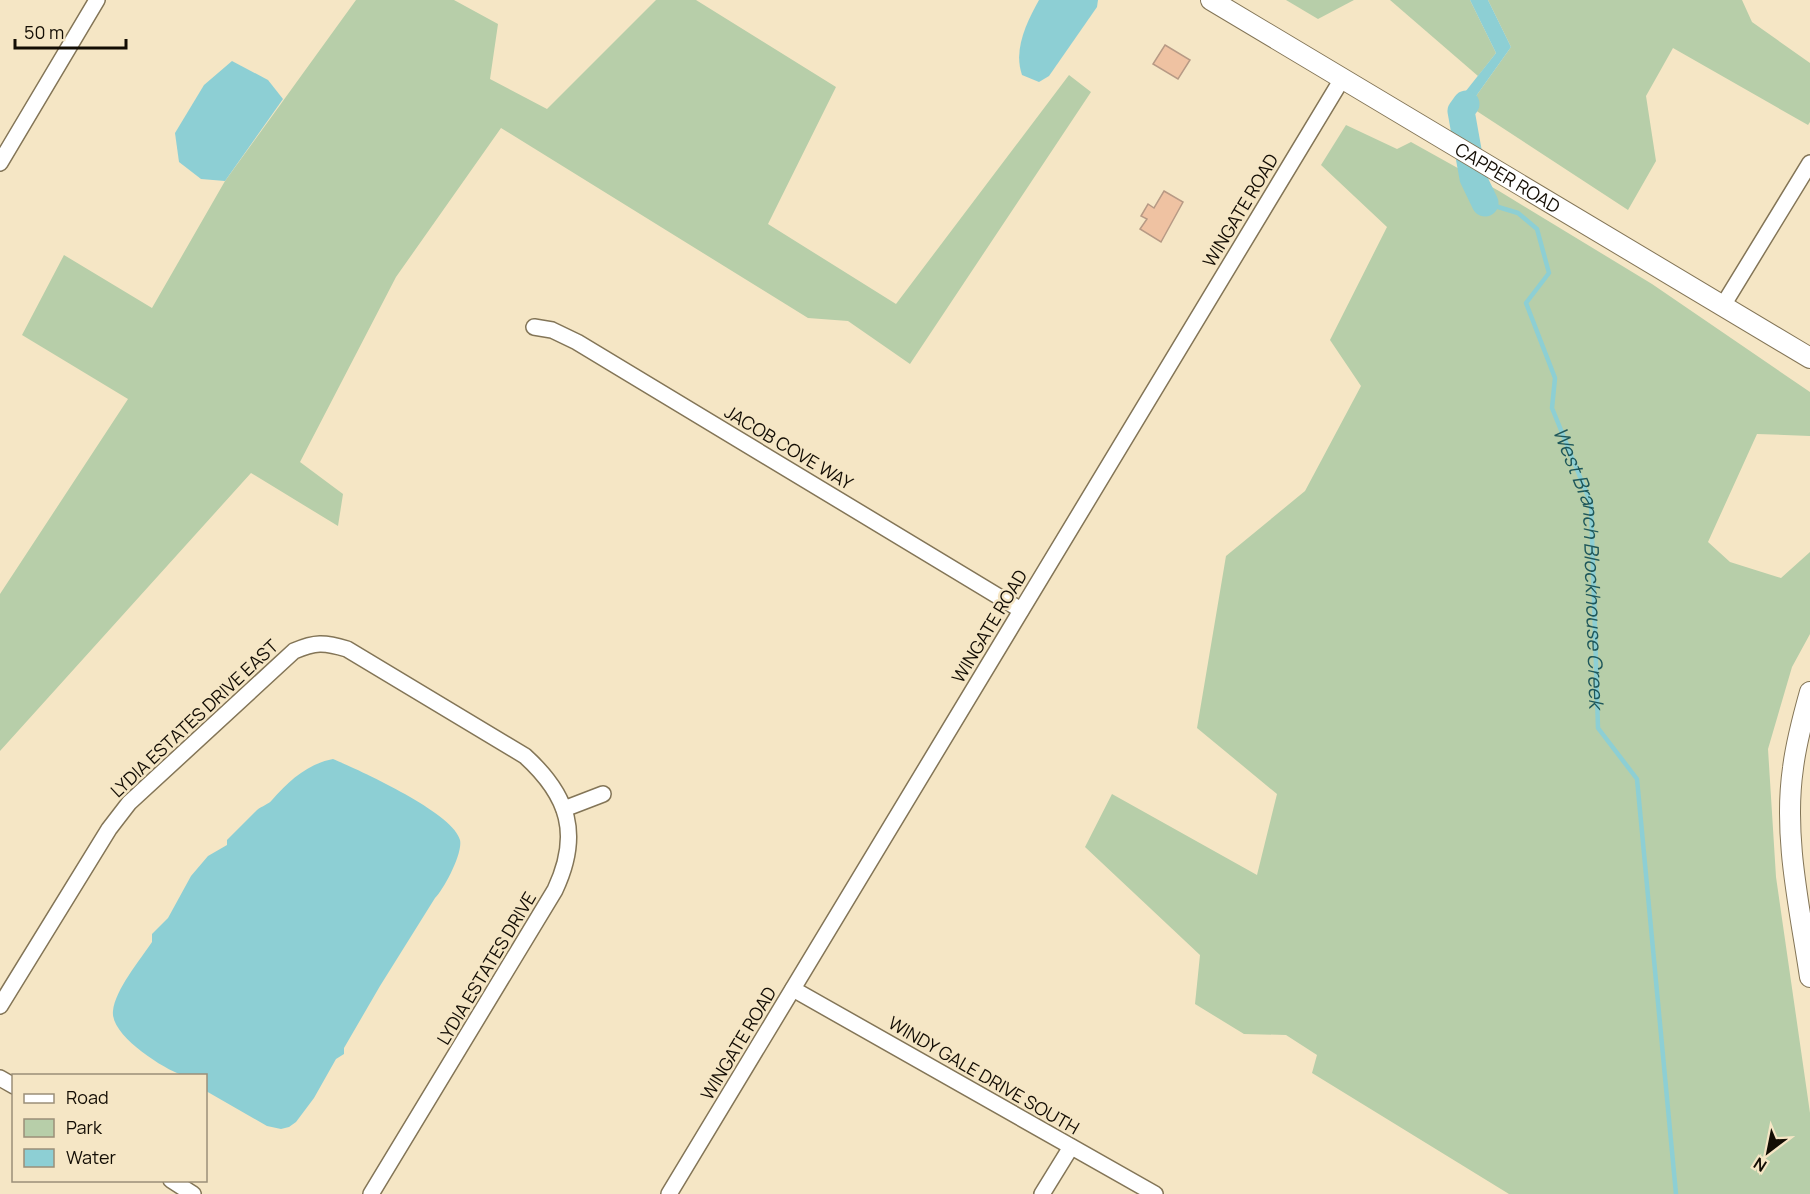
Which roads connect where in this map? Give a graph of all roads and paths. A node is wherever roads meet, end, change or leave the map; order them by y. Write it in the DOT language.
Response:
graph roads {
  1 [pos="97,0"];
  2 [pos="1211,0"];
  3 [pos="1342,79"];
  4 [pos="1810,162"];
  5 [pos="0,163"];
  6 [pos="1722,307"];
  7 [pos="534,327"];
  8 [pos="1808,358"];
  9 [pos="1021,610"];
  10 [pos="1810,692"];
  11 [pos="1805,734"];
  12 [pos="525,756"];
  13 [pos="603,794"];
  14 [pos="564,809"];
  15 [pos="1810,978"];
  16 [pos="793,989"];
  17 [pos="0,1006"];
  18 [pos="1071,1147"];
  19 [pos="173,1182"];
  20 [pos="193,1194"];
  21 [pos="371,1194"];
  22 [pos="669,1194"];
  23 [pos="1042,1194"];
  24 [pos="1155,1194"];
  1 -- 5 [label="street"];
  2 -- 3 [label="street, CAPPER ROAD"];
  3 -- 6 [label="street, CAPPER ROAD"];
  3 -- 9 [label="street, WINGATE ROAD"];
  4 -- 6 [label="street"];
  6 -- 8 [label="street, CAPPER ROAD"];
  7 -- 9 [label="street, JACOB COVE WAY"];
  9 -- 16 [label="street, WINGATE ROAD"];
  10 -- 11 [label="street"];
  11 -- 15 [label="street"];
  12 -- 14 [label="street, LYDIA ESTATES DRIVE"];
  12 -- 17 [label="street, LYDIA ESTATES DRIVE EAST"];
  13 -- 14 [label="street"];
  14 -- 21 [label="street, LYDIA ESTATES DRIVE"];
  16 -- 18 [label="street, WINDY GALE DRIVE SOUTH"];
  16 -- 22 [label="street, WINGATE ROAD"];
  18 -- 23 [label="street"];
  18 -- 24 [label="street, WINDY GALE DRIVE SOUTH"];
  19 -- 20 [label="street"];
}
